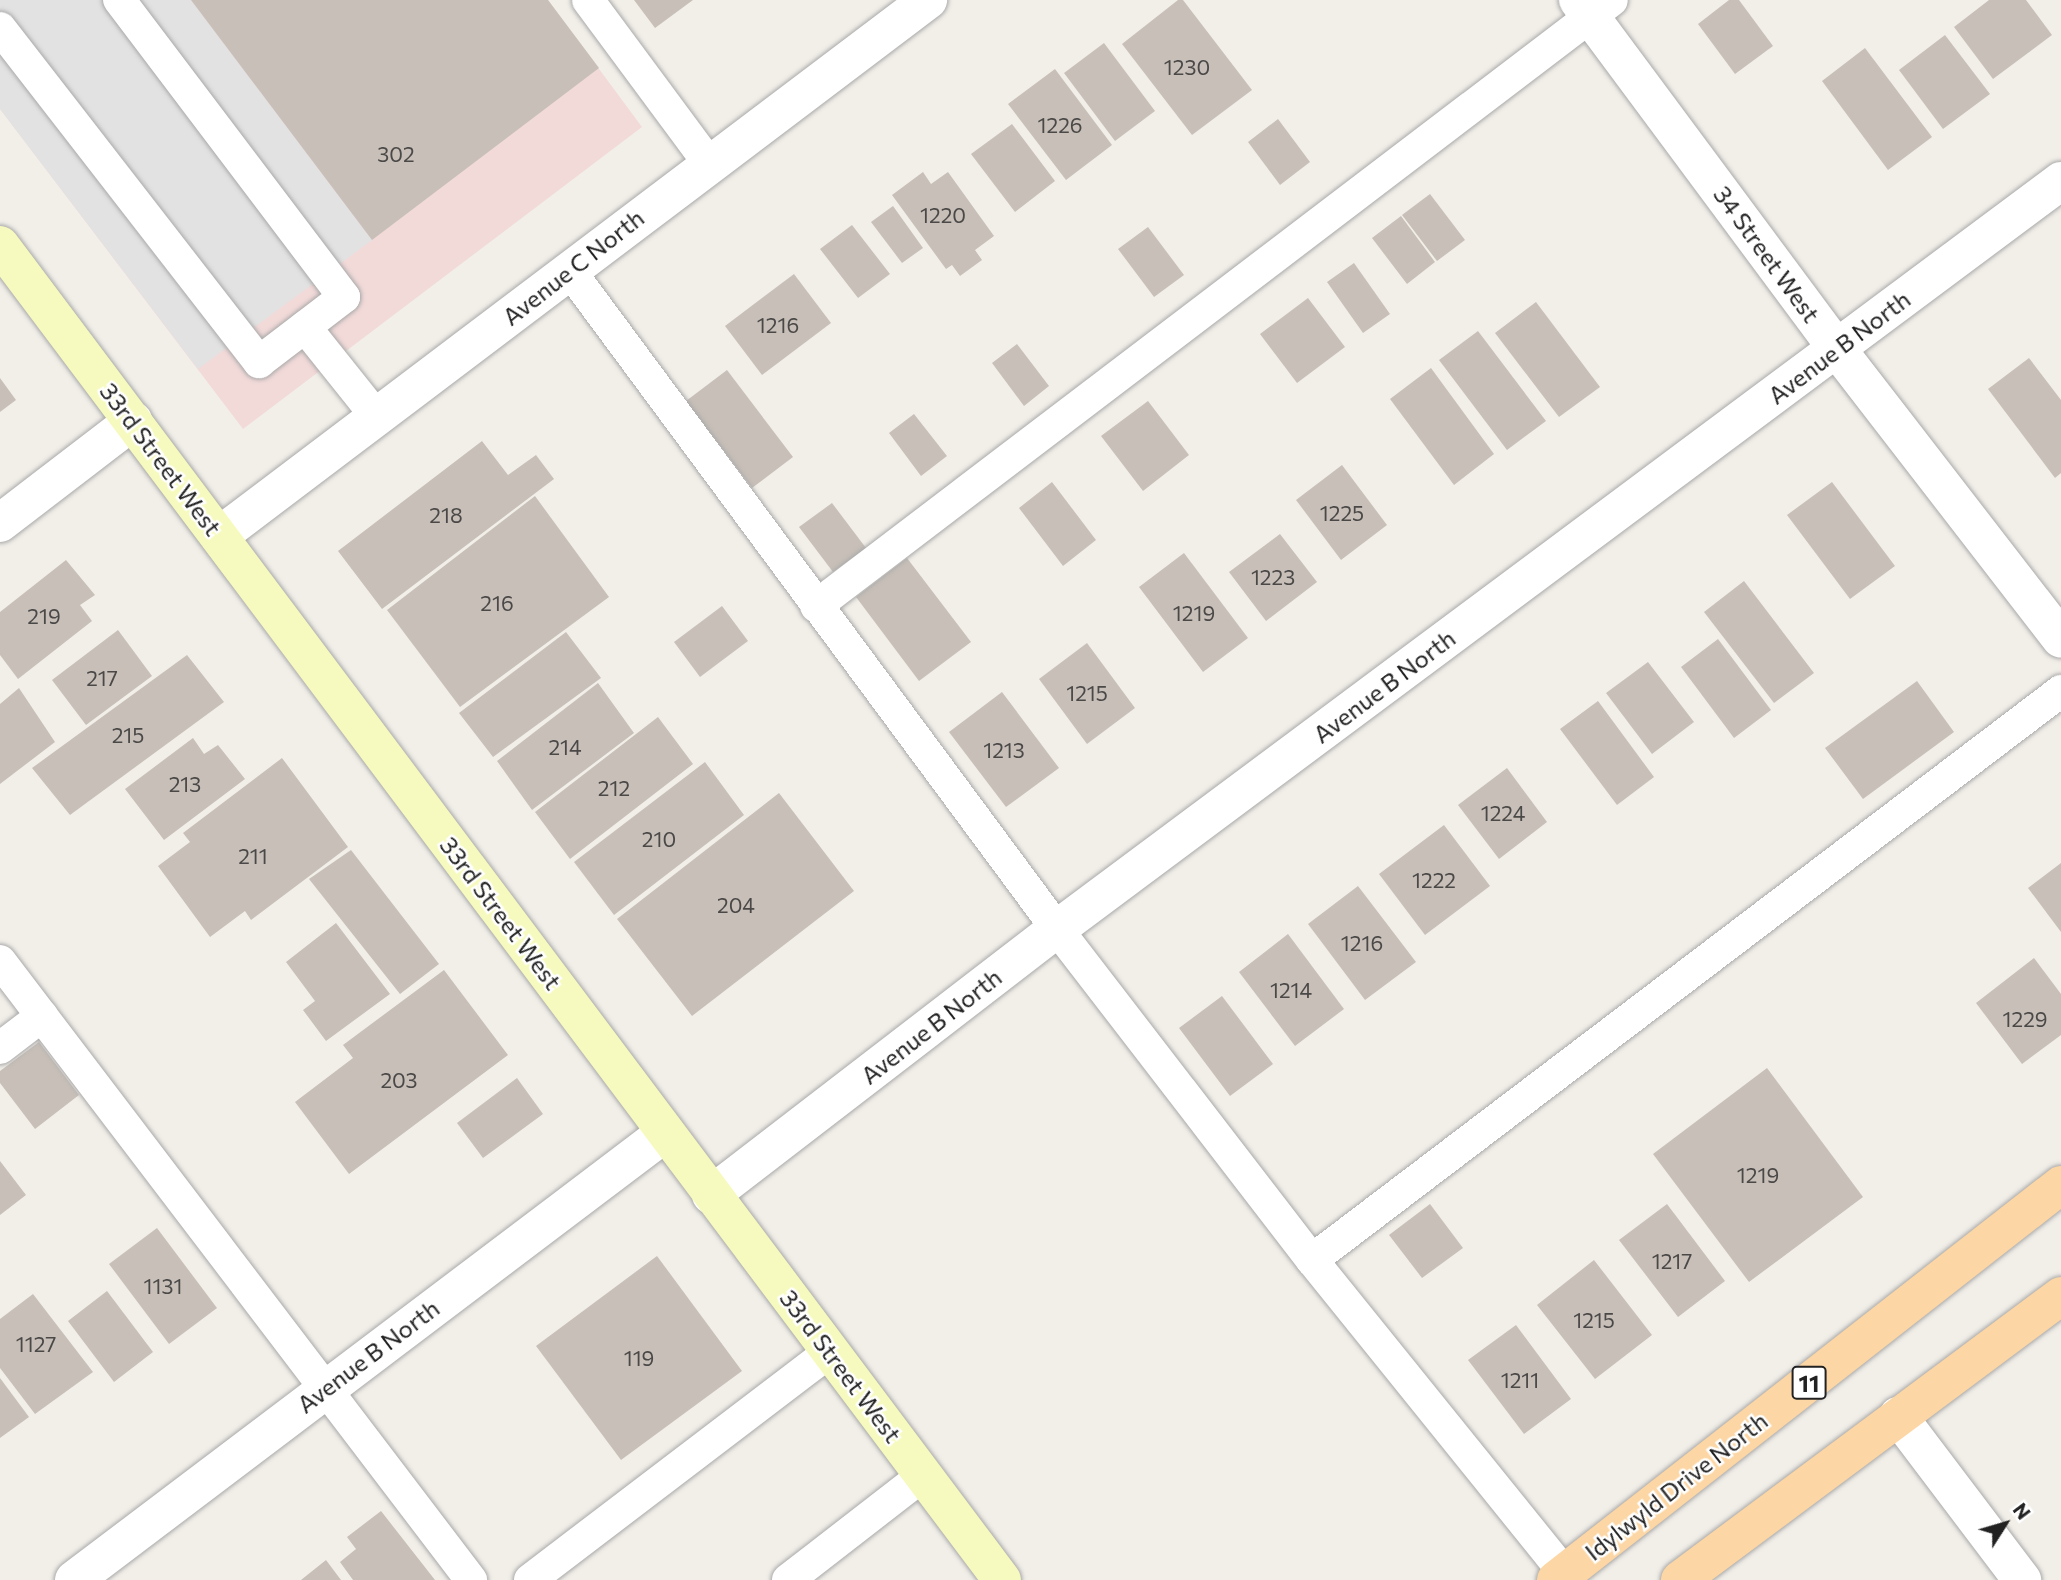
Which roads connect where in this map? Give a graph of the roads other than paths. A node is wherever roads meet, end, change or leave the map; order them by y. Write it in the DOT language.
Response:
graph roads {
  1 [pos="120,0"];
  2 [pos="588,0"];
  3 [pos="928,0"];
  4 [pos="1594,5"];
  5 [pos="0,28"];
  6 [pos="708,162"];
  7 [pos="2061,181"];
  8 [pos="0,245"];
  9 [pos="570,271"];
  10 [pos="305,327"];
  11 [pos="1837,349"];
  12 [pos="376,416"];
  13 [pos="133,421"];
  14 [pos="0,523"];
  15 [pos="219,536"];
  16 [pos="816,606"];
  17 [pos="2061,639"];
  18 [pos="2061,691"];
  19 [pos="1057,929"];
  20 [pos="0,961"];
  21 [pos="42,1016"];
  22 [pos="0,1048"];
  23 [pos="664,1133"];
  24 [pos="2061,1185"];
  25 [pos="711,1195"];
  26 [pos="1312,1260"];
  27 [pos="2061,1296"];
  28 [pos="831,1351"];
  29 [pos="327,1386"];
  30 [pos="1898,1416"];
  31 [pos="922,1476"];
  32 [pos="1560,1577"];
  33 [pos="74,1580"];
  34 [pos="471,1580"];
  35 [pos="530,1580"];
  36 [pos="788,1580"];
  37 [pos="1002,1580"];
  38 [pos="1680,1580"];
  39 [pos="2022,1580"];
  1 -- 10 [label="lane"];
  2 -- 6 [label="lane"];
  3 -- 6 [label="street, Avenue C North"];
  4 -- 11 [label="street, 34 Street West"];
  4 -- 16 [label="lane"];
  5 -- 10 [label="lane"];
  6 -- 9 [label="street, Avenue C North"];
  7 -- 11 [label="street, Avenue B North"];
  8 -- 13 [label="main road, 33rd Street West"];
  9 -- 12 [label="street, Avenue C North"];
  9 -- 16 [label="lane"];
  10 -- 12 [label="lane"];
  11 -- 17 [label="street, 34 Street West"];
  11 -- 19 [label="street, Avenue B North"];
  12 -- 15 [label="street, Avenue C North"];
  13 -- 14 [label="street"];
  13 -- 15 [label="main road, 33rd Street West"];
  15 -- 23 [label="main road, 33rd Street West"];
  16 -- 19 [label="lane"];
  18 -- 26 [label="lane"];
  19 -- 25 [label="street, Avenue B North"];
  19 -- 26 [label="lane"];
  20 -- 21 [label="lane"];
  21 -- 22 [label="lane"];
  21 -- 29 [label="lane"];
  23 -- 25 [label="main road, 33rd Street West"];
  23 -- 29 [label="street, Avenue B North"];
  24 -- 32 [label="main road, Idylwyld Drive North / 11"];
  25 -- 28 [label="main road, 33rd Street West"];
  26 -- 32 [label="lane"];
  27 -- 30 [label="main road"];
  28 -- 31 [label="main road, 33rd Street West"];
  28 -- 35 [label="lane"];
  29 -- 33 [label="street, Avenue B North"];
  29 -- 34 [label="lane"];
  30 -- 38 [label="main road"];
  30 -- 39 [label="street"];
  31 -- 36 [label="lane"];
  31 -- 37 [label="main road, 33rd Street West"];
}
